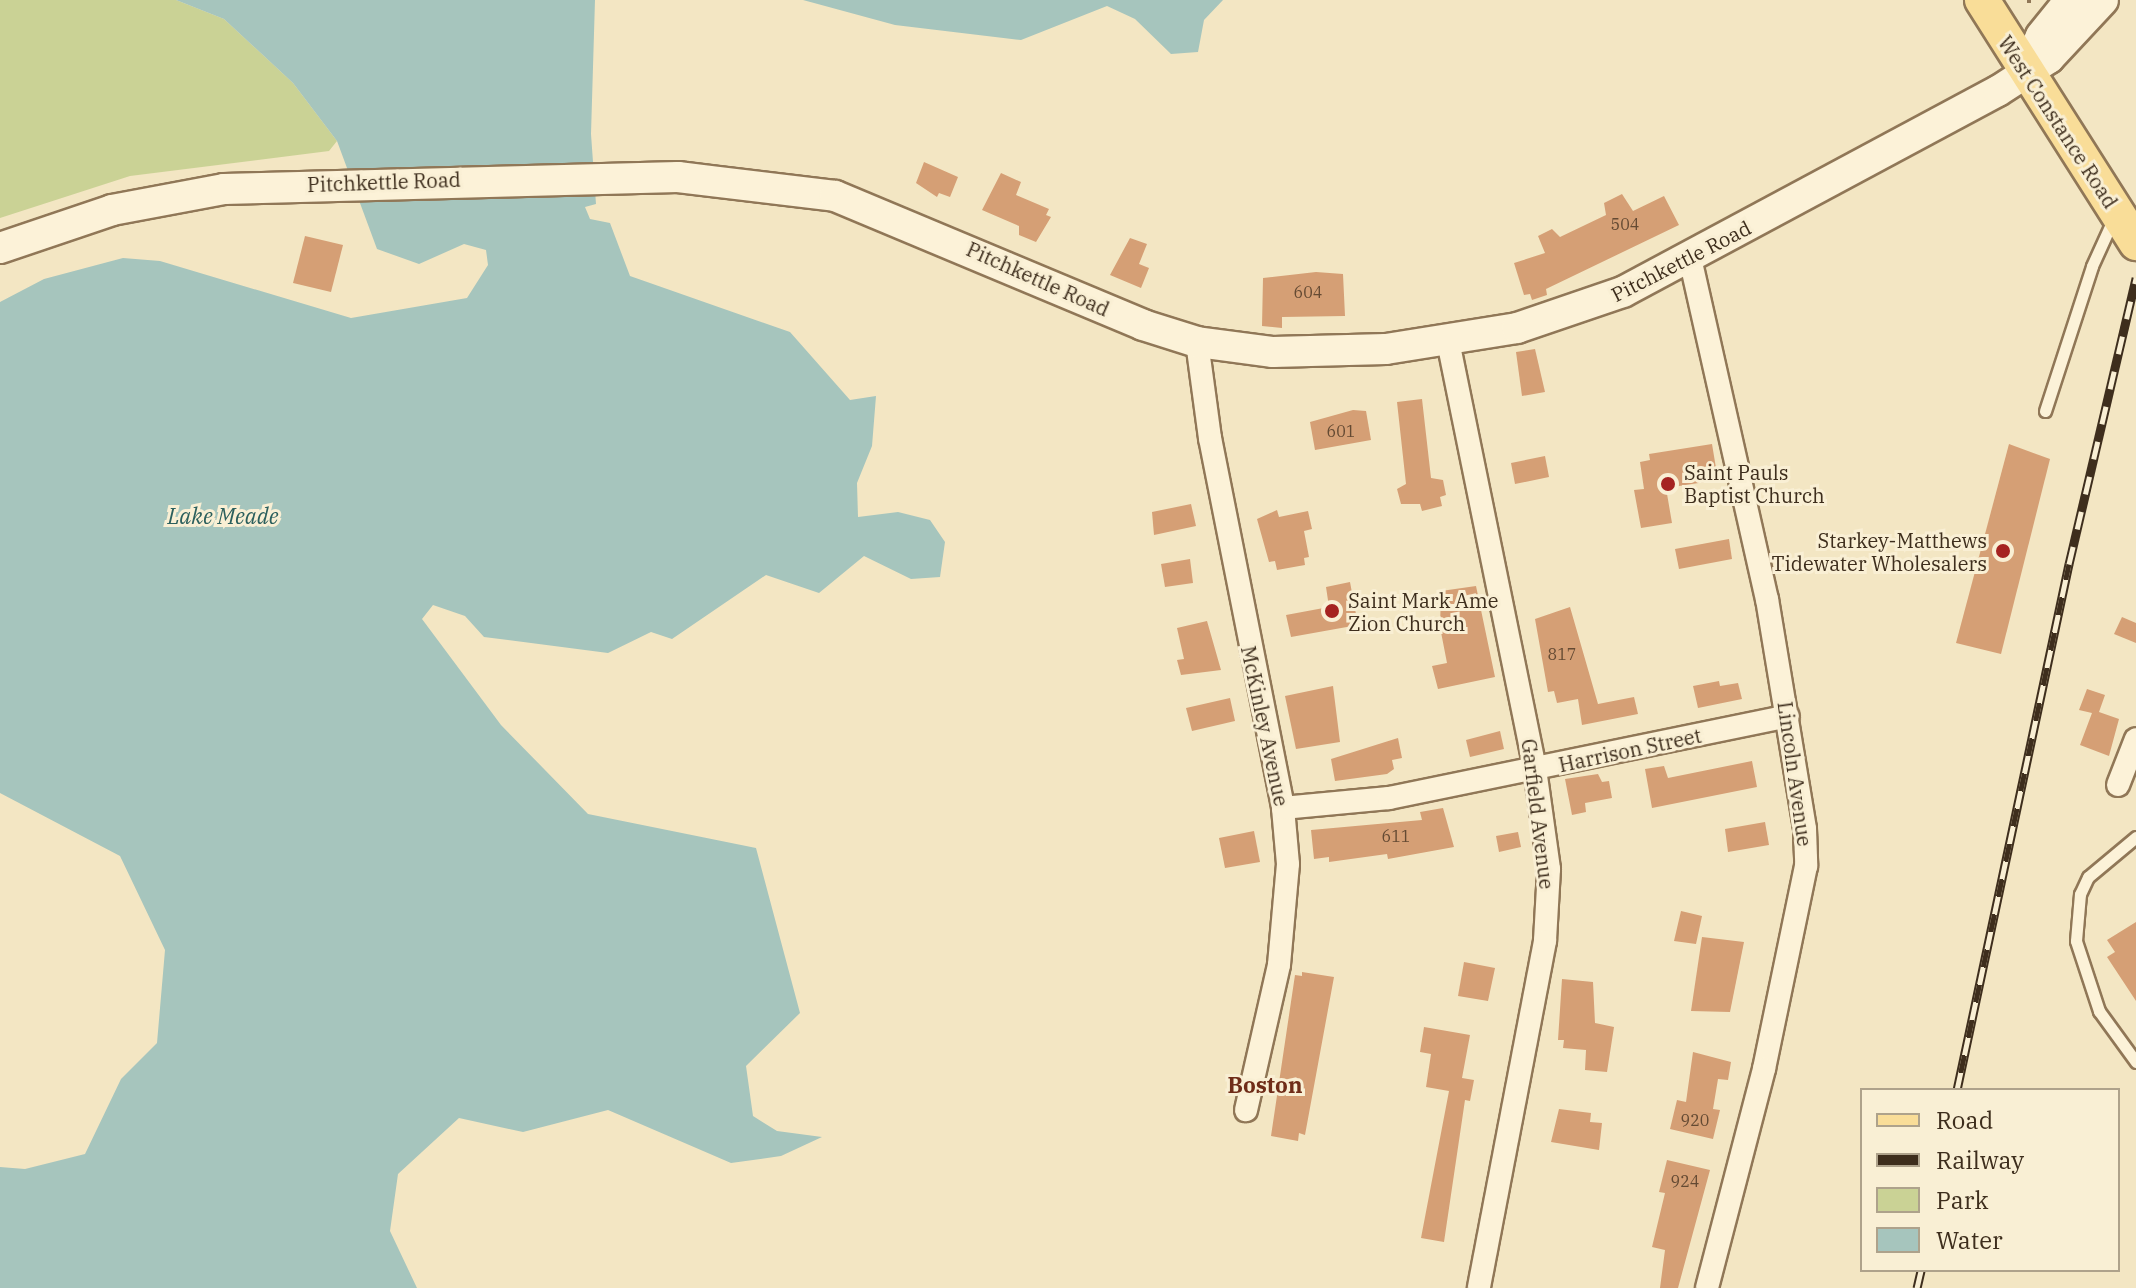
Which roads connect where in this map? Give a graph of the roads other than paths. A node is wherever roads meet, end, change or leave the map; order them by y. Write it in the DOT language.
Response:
graph roads {
  1 [pos="1982,0"];
  2 [pos="2070,0"];
  3 [pos="2103,0"];
  4 [pos="2011,80"];
  5 [pos="2116,212"];
  6 [pos="2136,243"];
  7 [pos="0,248"];
  8 [pos="1690,258"];
  9 [pos="1448,341"];
  10 [pos="1197,342"];
  11 [pos="2045,411"];
  12 [pos="1788,716"];
  13 [pos="2136,739"];
  14 [pos="1535,769"];
  15 [pos="2118,785"];
  16 [pos="1283,808"];
  17 [pos="2136,837"];
  18 [pos="2136,1062"];
  19 [pos="1246,1110"];
  20 [pos="1479,1288"];
  21 [pos="1707,1288"];
  1 -- 4 [label="main road, West Constance Road"];
  2 -- 4 [label="main road"];
  3 -- 4 [label="main road, Pitchkettle Road"];
  4 -- 5 [label="main road, West Constance Road"];
  4 -- 8 [label="main road, Pitchkettle Road"];
  5 -- 6 [label="main road, West Constance Road"];
  5 -- 11 [label="lane"];
  7 -- 10 [label="main road, Pitchkettle Road"];
  8 -- 9 [label="main road, Pitchkettle Road"];
  8 -- 12 [label="street, Lincoln Avenue"];
  9 -- 10 [label="main road, Pitchkettle Road"];
  9 -- 14 [label="street, Garfield Avenue"];
  10 -- 16 [label="street, McKinley Avenue"];
  12 -- 14 [label="street, Harrison Street"];
  12 -- 21 [label="street, Lincoln Avenue"];
  13 -- 15 [label="street"];
  14 -- 16 [label="street, Harrison Street"];
  14 -- 20 [label="street, Garfield Avenue"];
  16 -- 19 [label="street, McKinley Avenue"];
  17 -- 18 [label="lane"];
}
